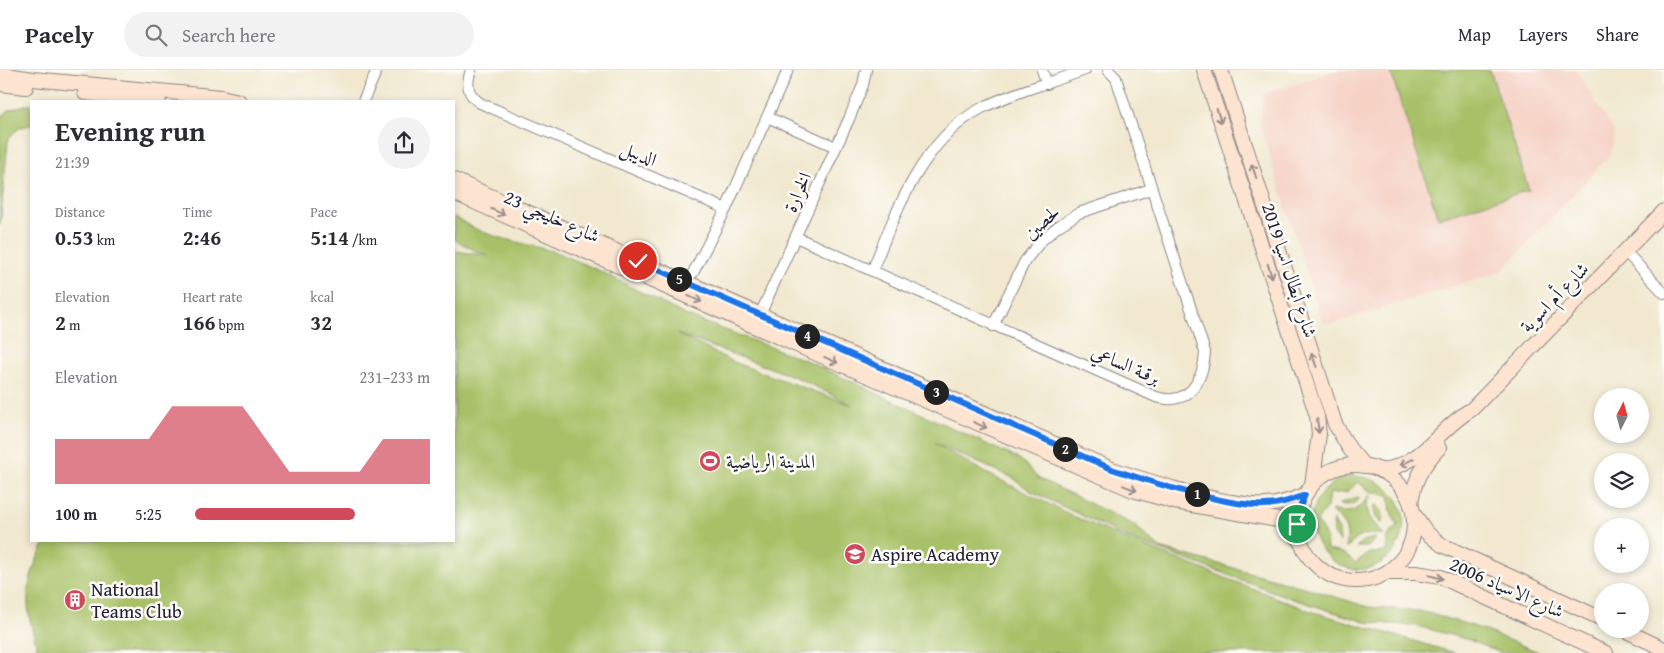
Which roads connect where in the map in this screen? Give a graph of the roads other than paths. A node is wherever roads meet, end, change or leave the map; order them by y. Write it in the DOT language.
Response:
graph roads {
  1 [pos="13,70"];
  2 [pos="377,70"];
  3 [pos="471,70"];
  4 [pos="788,70"];
  5 [pos="866,70"];
  6 [pos="1042,70"];
  7 [pos="1084,70"];
  8 [pos="1108,70"];
  9 [pos="1204,70"];
  10 [pos="1221,70"];
  11 [pos="0,74"];
  12 [pos="30,83"];
  13 [pos="0,84"];
  14 [pos="1047,84"];
  15 [pos="0,91"];
  16 [pos="152,97"];
  17 [pos="233,100"];
  18 [pos="364,100"];
  19 [pos="767,117"];
  20 [pos="836,147"];
  21 [pos="455,180"];
  22 [pos="1151,189"];
  23 [pos="455,193"];
  24 [pos="726,210"];
  25 [pos="1664,211"];
  26 [pos="796,237"];
  27 [pos="1625,251"];
  28 [pos="872,271"];
  29 [pos="693,273"];
  30 [pos="1664,293"];
  31 [pos="757,320"];
  32 [pos="993,326"];
  33 [pos="1472,409"];
  34 [pos="1044,447"];
  35 [pos="1364,466"];
  36 [pos="1381,471"];
  37 [pos="1308,490"];
  38 [pos="1412,509"];
  39 [pos="1299,539"];
  40 [pos="1387,573"];
  41 [pos="1594,615"];
  42 [pos="1641,638"];
  43 [pos="1664,649"];
  44 [pos="1606,653"];
  1 -- 12 [label="main road"];
  2 -- 18 [label="street"];
  3 -- 24 [label="street, الديبل"];
  4 -- 19 [label="street"];
  5 -- 20 [label="street, الخرارة"];
  6 -- 14 [label="street"];
  7 -- 14 [label="street"];
  8 -- 22 [label="street, برقـة الساعي"];
  9 -- 37 [label="main road, شارع أبطال اسيا 2019, one-way"];
  35 -- 10 [label="main road, شارع أبطال اسيا 2019, one-way"];
  11 -- 12 [label="main road"];
  12 -- 13 [label="main road"];
  12 -- 15 [label="main road"];
  12 -- 16 [label="main road"];
  14 -- 28 [label="street"];
  16 -- 17 [label="main road"];
  19 -- 20 [label="street"];
  19 -- 24 [label="street"];
  20 -- 26 [label="street, الخرارة"];
  21 -- 31 [label="main road, شارع خليجي 23"];
  22 -- 32 [label="street, لحصين"];
  22 -- 32 [label="street, برقـة الساعي"];
  23 -- 31 [label="main road, شارع خليجي 23, one-way"];
  24 -- 29 [label="street"];
  25 -- 27 [label="main road, شارع أم اسوية"];
  26 -- 28 [label="street, برقـة الساعي"];
  26 -- 31 [label="street, الخرارة"];
  27 -- 30 [label="street"];
  27 -- 33 [label="main road, شارع أم اسوية"];
  28 -- 32 [label="street, برقـة الساعي"];
  31 -- 34 [label="main road, شارع خليجي 23"];
  33 -- 36 [label="main road, شارع أم اسوية, one-way"];
  33 -- 38 [label="main road, شارع أم اسوية"];
  34 -- 37 [label="main road, شارع خليجي 23"];
  34 -- 39 [label="main road, شارع خليجي 23, one-way"];
  35 -- 36 [label="main road"];
  35 -- 37 [label="main road"];
  36 -- 38 [label="main road"];
  37 -- 39 [label="main road"];
  38 -- 40 [label="main road"];
  38 -- 41 [label="main road, شارع الاسياد 2006"];
  39 -- 40 [label="main road"];
  40 -- 44 [label="main road, شارع الاسياد 2006, one-way"];
  42 -- 43 [label="main road"];
}
